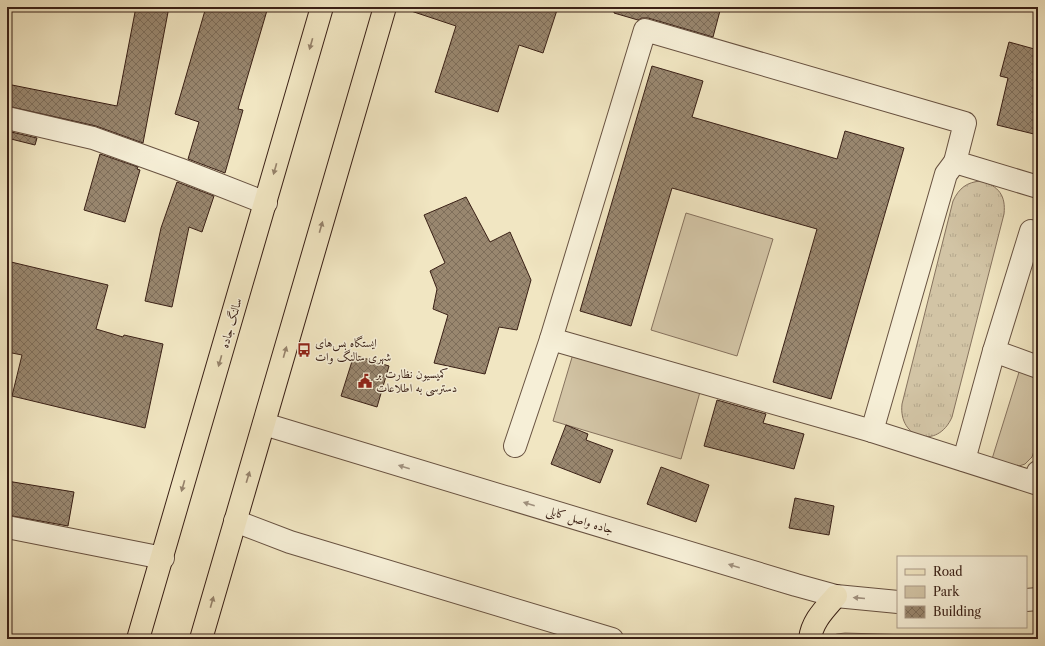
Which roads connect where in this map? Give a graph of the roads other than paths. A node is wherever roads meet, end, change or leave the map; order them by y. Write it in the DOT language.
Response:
graph roads {
  1 [pos="322,7"];
  2 [pos="385,7"];
  3 [pos="7,118"];
  4 [pos="955,162"];
  5 [pos="1038,187"];
  6 [pos="266,203"];
  7 [pos="1031,231"];
  8 [pos="551,339"];
  9 [pos="994,351"];
  10 [pos="1038,367"];
  11 [pos="264,424"];
  12 [pos="872,431"];
  13 [pos="515,446"];
  14 [pos="964,460"];
  15 [pos="1038,472"];
  16 [pos="235,521"];
  17 [pos="7,527"];
  18 [pos="162,558"];
  19 [pos="836,596"];
  20 [pos="1038,599"];
  21 [pos="1027,600"];
  22 [pos="897,602"];
  23 [pos="138,639"];
  24 [pos="201,639"];
  25 [pos="612,639"];
  26 [pos="810,639"];
  1 -- 6 [label="main road, سالنگ جاده, one-way"];
  11 -- 2 [label="main road, one-way"];
  3 -- 6 [label="street"];
  4 -- 5 [label="street"];
  4 -- 8 [label="street"];
  4 -- 12 [label="street"];
  6 -- 18 [label="main road, سالنگ جاده, one-way"];
  7 -- 9 [label="street"];
  8 -- 12 [label="street"];
  8 -- 13 [label="street"];
  9 -- 10 [label="street"];
  9 -- 14 [label="street"];
  16 -- 11 [label="main road, one-way"];
  19 -- 11 [label="street, جاده واصل کابلی, one-way"];
  12 -- 14 [label="street"];
  14 -- 15 [label="street"];
  24 -- 16 [label="main road, one-way"];
  16 -- 25 [label="street"];
  17 -- 18 [label="street"];
  18 -- 23 [label="main road, سالنگ جاده"];
  22 -- 19 [label="street, جاده واصل کابلی, one-way"];
  19 -- 26 [label="main road"];
  20 -- 21 [label="street"];
}
